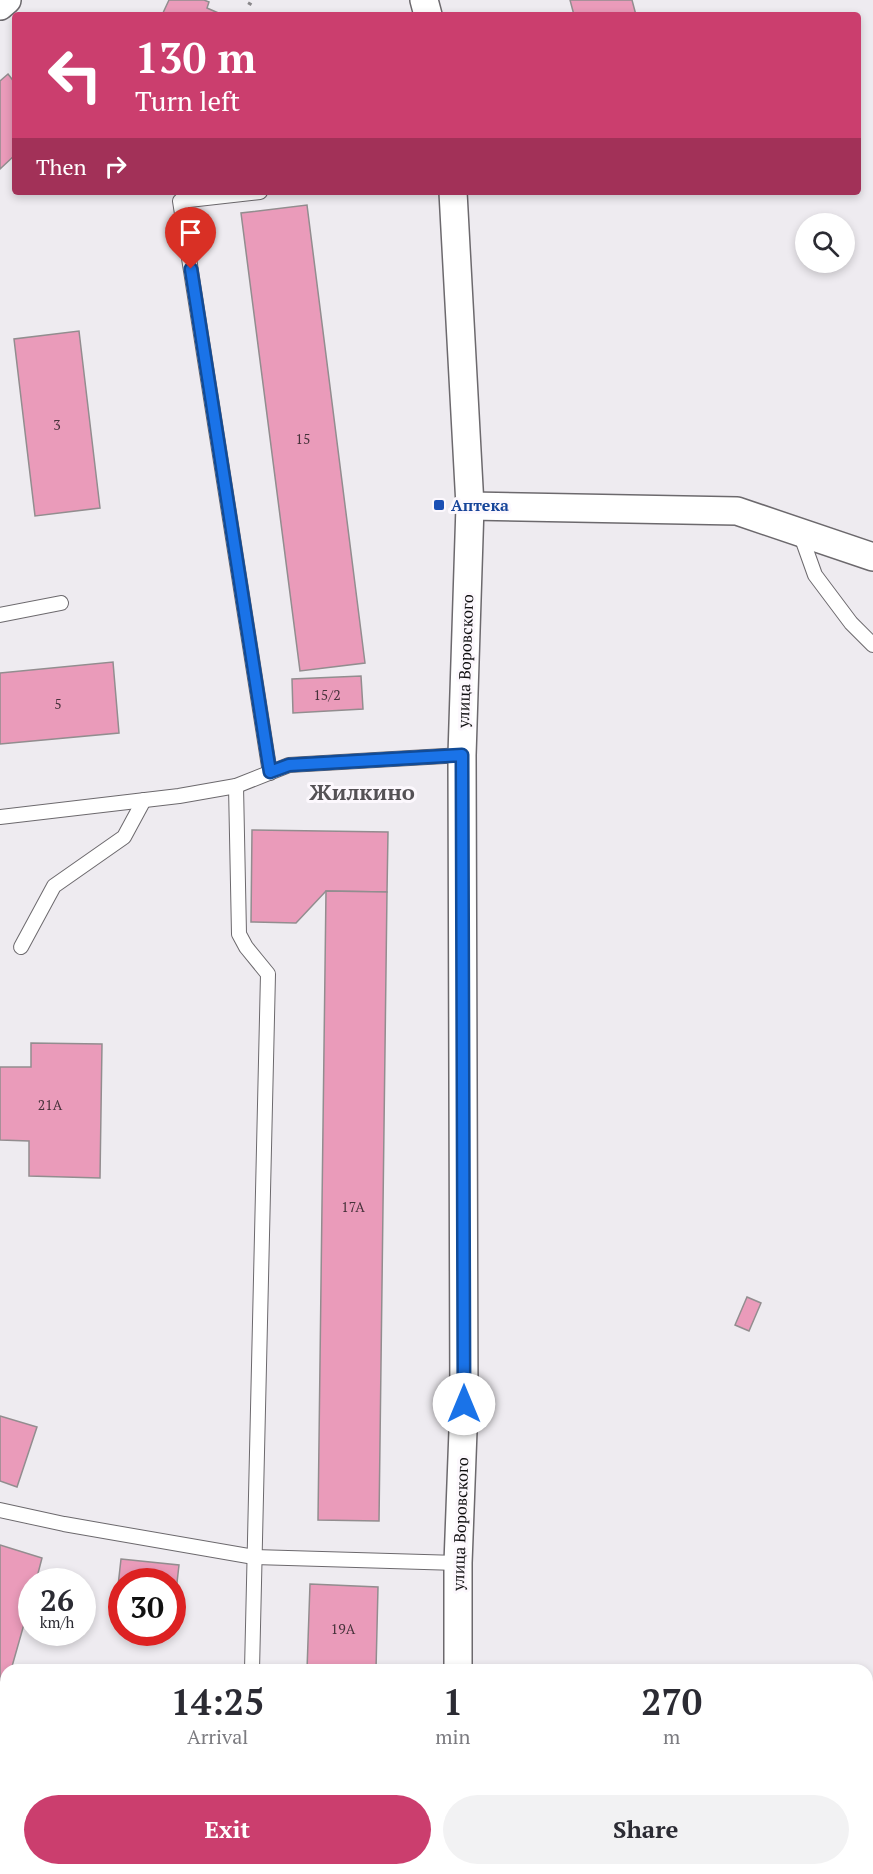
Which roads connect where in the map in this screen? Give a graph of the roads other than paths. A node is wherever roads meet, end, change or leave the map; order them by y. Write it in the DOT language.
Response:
graph roads {
  1 [pos="7,0"];
  2 [pos="0,6"];
  3 [pos="233,195"];
  4 [pos="453,195"];
  5 [pos="470,506"];
  6 [pos="800,532"];
  7 [pos="873,557"];
  8 [pos="60,603"];
  9 [pos="0,615"];
  10 [pos="873,645"];
  11 [pos="462,755"];
  12 [pos="270,772"];
  13 [pos="236,786"];
  14 [pos="144,800"];
  15 [pos="0,817"];
  16 [pos="21,947"];
  17 [pos="0,1510"];
  18 [pos="254,1557"];
  19 [pos="458,1563"];
  20 [pos="252,1664"];
  21 [pos="458,1664"];
  1 -- 2 [label="street"];
  3 -- 12 [label="lane"];
  4 -- 5 [label="street, улица Воровского"];
  5 -- 6 [label="street"];
  5 -- 11 [label="street, улица Воровского"];
  6 -- 7 [label="street"];
  6 -- 10 [label="lane"];
  8 -- 9 [label="lane"];
  11 -- 12 [label="lane"];
  11 -- 19 [label="street, улица Воровского"];
  12 -- 13 [label="lane"];
  13 -- 14 [label="lane"];
  13 -- 18 [label="lane"];
  14 -- 15 [label="lane"];
  14 -- 16 [label="lane"];
  17 -- 18 [label="lane"];
  18 -- 19 [label="lane"];
  18 -- 20 [label="lane"];
  19 -- 21 [label="street, улица Воровского"];
}
